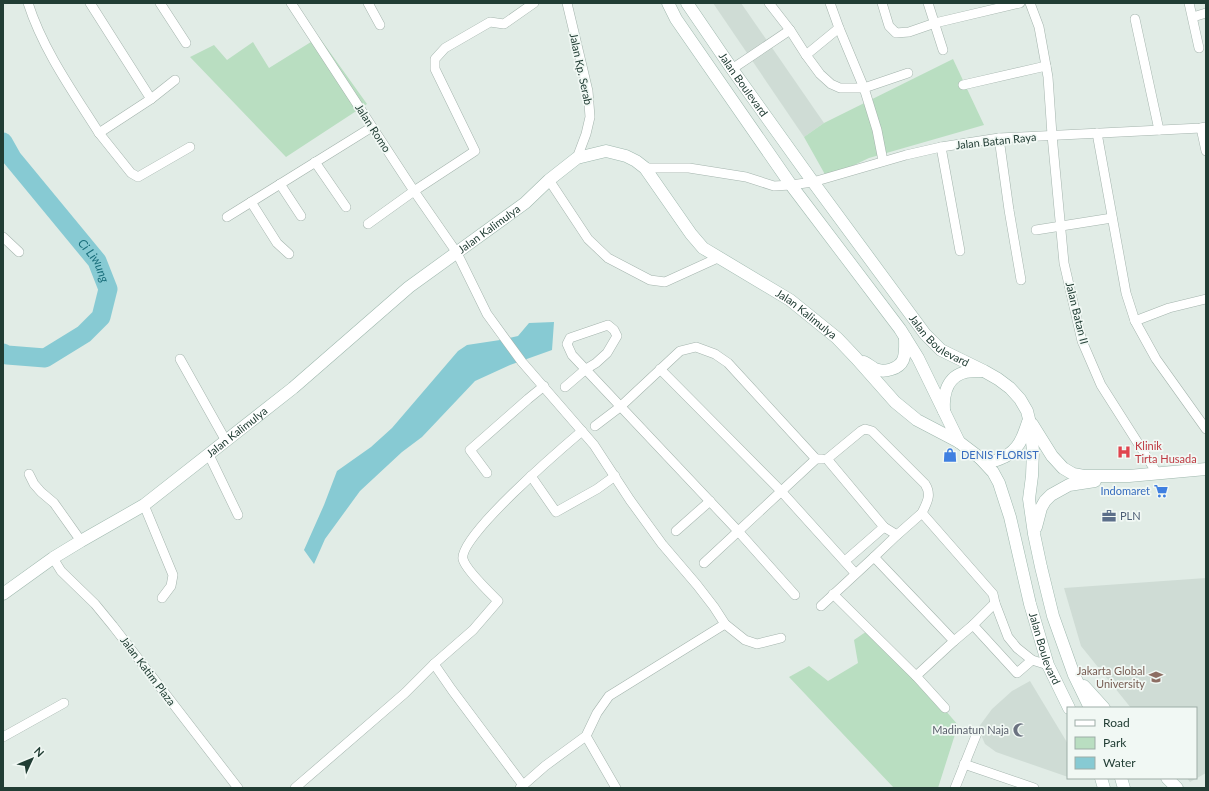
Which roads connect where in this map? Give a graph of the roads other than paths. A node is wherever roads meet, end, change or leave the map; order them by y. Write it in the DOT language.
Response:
graph roads {
  1 [pos="28,3"];
  2 [pos="90,3"];
  3 [pos="160,3"];
  4 [pos="290,3"];
  5 [pos="368,3"];
  6 [pos="534,3"];
  7 [pos="567,3"];
  8 [pos="668,3"];
  9 [pos="686,3"];
  10 [pos="830,3"];
  11 [pos="882,3"];
  12 [pos="928,3"];
  13 [pos="1020,3"];
  14 [pos="1030,3"];
  15 [pos="1189,3"];
  16 [pos="773,5"];
  17 [pos="1206,13"];
  18 [pos="1193,17"];
  19 [pos="1135,19"];
  20 [pos="935,22"];
  21 [pos="380,25"];
  22 [pos="839,28"];
  23 [pos="790,30"];
  24 [pos="186,43"];
  25 [pos="1199,48"];
  26 [pos="943,50"];
  27 [pos="806,55"];
  28 [pos="1046,66"];
  29 [pos="732,69"];
  30 [pos="908,73"];
  31 [pos="175,80"];
  32 [pos="963,85"];
  33 [pos="864,88"];
  34 [pos="151,99"];
  35 [pos="372,127"];
  36 [pos="1203,128"];
  37 [pos="1159,130"];
  38 [pos="99,133"];
  39 [pos="1097,133"];
  40 [pos="1052,135"];
  41 [pos="1000,138"];
  42 [pos="190,147"];
  43 [pos="941,147"];
  44 [pos="1206,151"];
  45 [pos="577,158"];
  46 [pos="883,161"];
  47 [pos="315,162"];
  48 [pos="645,168"];
  49 [pos="550,180"];
  50 [pos="813,182"];
  51 [pos="280,184"];
  52 [pos="791,185"];
  53 [pos="414,191"];
  54 [pos="251,202"];
  55 [pos="346,207"];
  56 [pos="301,216"];
  57 [pos="227,217"];
  58 [pos="1112,218"];
  59 [pos="368,224"];
  60 [pos="1061,226"];
  61 [pos="1036,230"];
  62 [pos="3,237"];
  63 [pos="960,251"];
  64 [pos="19,252"];
  65 [pos="457,253"];
  66 [pos="289,254"];
  67 [pos="720,257"];
  68 [pos="1021,280"];
  69 [pos="1206,300"];
  70 [pos="1135,321"];
  71 [pos="905,337"];
  72 [pos="856,358"];
  73 [pos="180,359"];
  74 [pos="586,369"];
  75 [pos="660,369"];
  76 [pos="984,371"];
  77 [pos="544,386"];
  78 [pos="565,387"];
  79 [pos="620,407"];
  80 [pos="944,412"];
  81 [pos="1029,419"];
  82 [pos="595,426"];
  83 [pos="1206,429"];
  84 [pos="582,431"];
  85 [pos="226,441"];
  86 [pos="959,442"];
  87 [pos="209,454"];
  88 [pos="980,458"];
  89 [pos="816,459"];
  90 [pos="827,459"];
  91 [pos="1206,470"];
  92 [pos="487,473"];
  93 [pos="1157,473"];
  94 [pos="29,474"];
  95 [pos="532,476"];
  96 [pos="615,476"];
  97 [pos="1110,476"];
  98 [pos="781,491"];
  99 [pos="710,501"];
  100 [pos="144,504"];
  101 [pos="922,513"];
  102 [pos="238,515"];
  103 [pos="884,527"];
  104 [pos="676,531"];
  105 [pos="738,531"];
  106 [pos="1034,534"];
  107 [pos="897,535"];
  108 [pos="81,541"];
  109 [pos="874,557"];
  110 [pos="53,558"];
  111 [pos="845,561"];
  112 [pos="704,563"];
  113 [pos="856,573"];
  114 [pos="3,594"];
  115 [pos="833,594"];
  116 [pos="795,595"];
  117 [pos="162,598"];
  118 [pos="995,603"];
  119 [pos="821,606"];
  120 [pos="725,624"];
  121 [pos="973,625"];
  122 [pos="781,638"];
  123 [pos="954,641"];
  124 [pos="1032,660"];
  125 [pos="434,664"];
  126 [pos="1048,665"];
  127 [pos="1074,675"];
  128 [pos="916,676"];
  129 [pos="64,703"];
  130 [pos="1069,707"];
  131 [pos="1090,707"];
  132 [pos="1103,707"];
  133 [pos="945,708"];
  134 [pos="977,733"];
  135 [pos="586,736"];
  136 [pos="3,737"];
  137 [pos="964,764"];
  138 [pos="1168,779"];
  139 [pos="522,787"];
  140 [pos="238,788"];
  141 [pos="295,788"];
  142 [pos="616,788"];
  143 [pos="955,788"];
  144 [pos="1034,788"];
  145 [pos="1177,788"];
  1 -- 38 [label="street"];
  2 -- 34 [label="street"];
  3 -- 24 [label="street"];
  4 -- 35 [label="street, Jalan Romo"];
  5 -- 21 [label="street"];
  6 -- 53 [label="street"];
  7 -- 45 [label="street, Jalan Kp. Serab"];
  8 -- 52 [label="main road, Jalan Boulevard"];
  9 -- 29 [label="main road, Jalan Boulevard"];
  10 -- 22 [label="street"];
  11 -- 20 [label="street"];
  12 -- 20 [label="street"];
  13 -- 20 [label="street"];
  14 -- 28 [label="street, Jalan Batan II"];
  15 -- 18 [label="street"];
  16 -- 23 [label="street"];
  17 -- 18 [label="street"];
  18 -- 25 [label="street"];
  19 -- 37 [label="street"];
  20 -- 26 [label="street"];
  22 -- 27 [label="street"];
  22 -- 33 [label="street"];
  23 -- 27 [label="street"];
  23 -- 29 [label="street"];
  27 -- 33 [label="street"];
  28 -- 32 [label="street"];
  28 -- 40 [label="street, Jalan Batan II"];
  29 -- 50 [label="main road, Jalan Boulevard"];
  30 -- 33 [label="street"];
  31 -- 34 [label="street"];
  33 -- 46 [label="street"];
  34 -- 38 [label="street"];
  35 -- 47 [label="street"];
  35 -- 53 [label="street, Jalan Romo"];
  36 -- 37 [label="street, Jalan Batan Raya"];
  36 -- 44 [label="street"];
  37 -- 39 [label="street, Jalan Batan Raya"];
  38 -- 42 [label="street"];
  39 -- 40 [label="street, Jalan Batan Raya"];
  39 -- 58 [label="street"];
  40 -- 41 [label="street, Jalan Batan Raya"];
  40 -- 60 [label="street, Jalan Batan II"];
  41 -- 43 [label="street, Jalan Batan Raya"];
  41 -- 68 [label="street"];
  43 -- 46 [label="street, Jalan Batan Raya"];
  43 -- 63 [label="street"];
  45 -- 48 [label="main road, Jalan Kalimulya"];
  45 -- 49 [label="main road, Jalan Kalimulya"];
  46 -- 50 [label="street, Jalan Batan Raya"];
  47 -- 51 [label="street"];
  47 -- 55 [label="street"];
  48 -- 52 [label="street, Jalan Batan Raya"];
  48 -- 67 [label="main road, Jalan Kalimulya"];
  49 -- 65 [label="main road, Jalan Kalimulya"];
  49 -- 67 [label="street"];
  50 -- 52 [label="street, Jalan Batan Raya"];
  50 -- 76 [label="main road, Jalan Boulevard"];
  51 -- 54 [label="street"];
  51 -- 56 [label="street"];
  52 -- 71 [label="main road, Jalan Boulevard"];
  53 -- 59 [label="street"];
  53 -- 65 [label="street, Jalan Romo"];
  54 -- 57 [label="street"];
  54 -- 66 [label="street"];
  58 -- 60 [label="street"];
  58 -- 70 [label="street"];
  60 -- 61 [label="street"];
  60 -- 93 [label="street, Jalan Batan II"];
  62 -- 64 [label="street"];
  65 -- 77 [label="street, Jalan Romo"];
  65 -- 85 [label="main road, Jalan Kalimulya"];
  67 -- 72 [label="main road, Jalan Kalimulya"];
  69 -- 70 [label="street"];
  70 -- 83 [label="street"];
  71 -- 72 [label="main road"];
  71 -- 80 [label="main road, Jalan Boulevard"];
  72 -- 86 [label="main road, Jalan Kalimulya"];
  73 -- 85 [label="street"];
  74 -- 74 [label="street"];
  74 -- 78 [label="street"];
  74 -- 79 [label="street"];
  75 -- 79 [label="street"];
  75 -- 89 [label="street"];
  75 -- 98 [label="street"];
  76 -- 80 [label="main road"];
  76 -- 81 [label="main road, Jalan Boulevard"];
  77 -- 84 [label="street, Jalan Romo"];
  77 -- 92 [label="street"];
  79 -- 82 [label="street"];
  79 -- 99 [label="street"];
  80 -- 86 [label="main road, Jalan Boulevard"];
  81 -- 88 [label="main road"];
  81 -- 97 [label="main road"];
  81 -- 106 [label="main road, Jalan Boulevard"];
  84 -- 95 [label="street"];
  84 -- 96 [label="street, Jalan Romo"];
  85 -- 87 [label="main road, Jalan Kalimulya"];
  86 -- 88 [label="main road"];
  87 -- 100 [label="main road, Jalan Kalimulya"];
  87 -- 102 [label="street"];
  88 -- 126 [label="main road, Jalan Boulevard"];
  89 -- 90 [label="street"];
  89 -- 98 [label="street"];
  90 -- 101 [label="street"];
  90 -- 103 [label="street"];
  91 -- 93 [label="main road"];
  93 -- 97 [label="main road"];
  94 -- 108 [label="street"];
  95 -- 96 [label="street"];
  95 -- 125 [label="street"];
  96 -- 120 [label="street, Jalan Romo"];
  97 -- 106 [label="main road"];
  98 -- 105 [label="street"];
  98 -- 111 [label="street"];
  99 -- 104 [label="street"];
  99 -- 105 [label="street"];
  100 -- 108 [label="main road, Jalan Kalimulya"];
  100 -- 117 [label="street"];
  101 -- 107 [label="street"];
  101 -- 118 [label="street"];
  103 -- 107 [label="street"];
  103 -- 111 [label="street"];
  105 -- 112 [label="street"];
  105 -- 116 [label="street"];
  106 -- 127 [label="main road, Jalan Boulevard"];
  107 -- 109 [label="street"];
  108 -- 110 [label="main road, Jalan Kalimulya"];
  109 -- 113 [label="street"];
  109 -- 123 [label="street"];
  110 -- 114 [label="main road, Jalan Kalimulya"];
  110 -- 140 [label="street, Jalan Katim Plaza"];
  111 -- 113 [label="street"];
  113 -- 115 [label="street"];
  115 -- 119 [label="street"];
  115 -- 128 [label="street"];
  118 -- 121 [label="street"];
  118 -- 124 [label="street"];
  120 -- 122 [label="street, Jalan Romo"];
  120 -- 135 [label="street"];
  121 -- 123 [label="street"];
  121 -- 124 [label="street"];
  123 -- 128 [label="street"];
  124 -- 126 [label="street"];
  125 -- 139 [label="street"];
  125 -- 141 [label="street"];
  126 -- 130 [label="main road, Jalan Boulevard"];
  127 -- 131 [label="main road, Jalan Boulevard"];
  127 -- 132 [label="main road"];
  128 -- 133 [label="street"];
  129 -- 136 [label="street"];
  134 -- 137 [label="street"];
  135 -- 139 [label="street"];
  135 -- 142 [label="street"];
  137 -- 143 [label="street"];
  137 -- 144 [label="street"];
  138 -- 145 [label="main road"];
}
